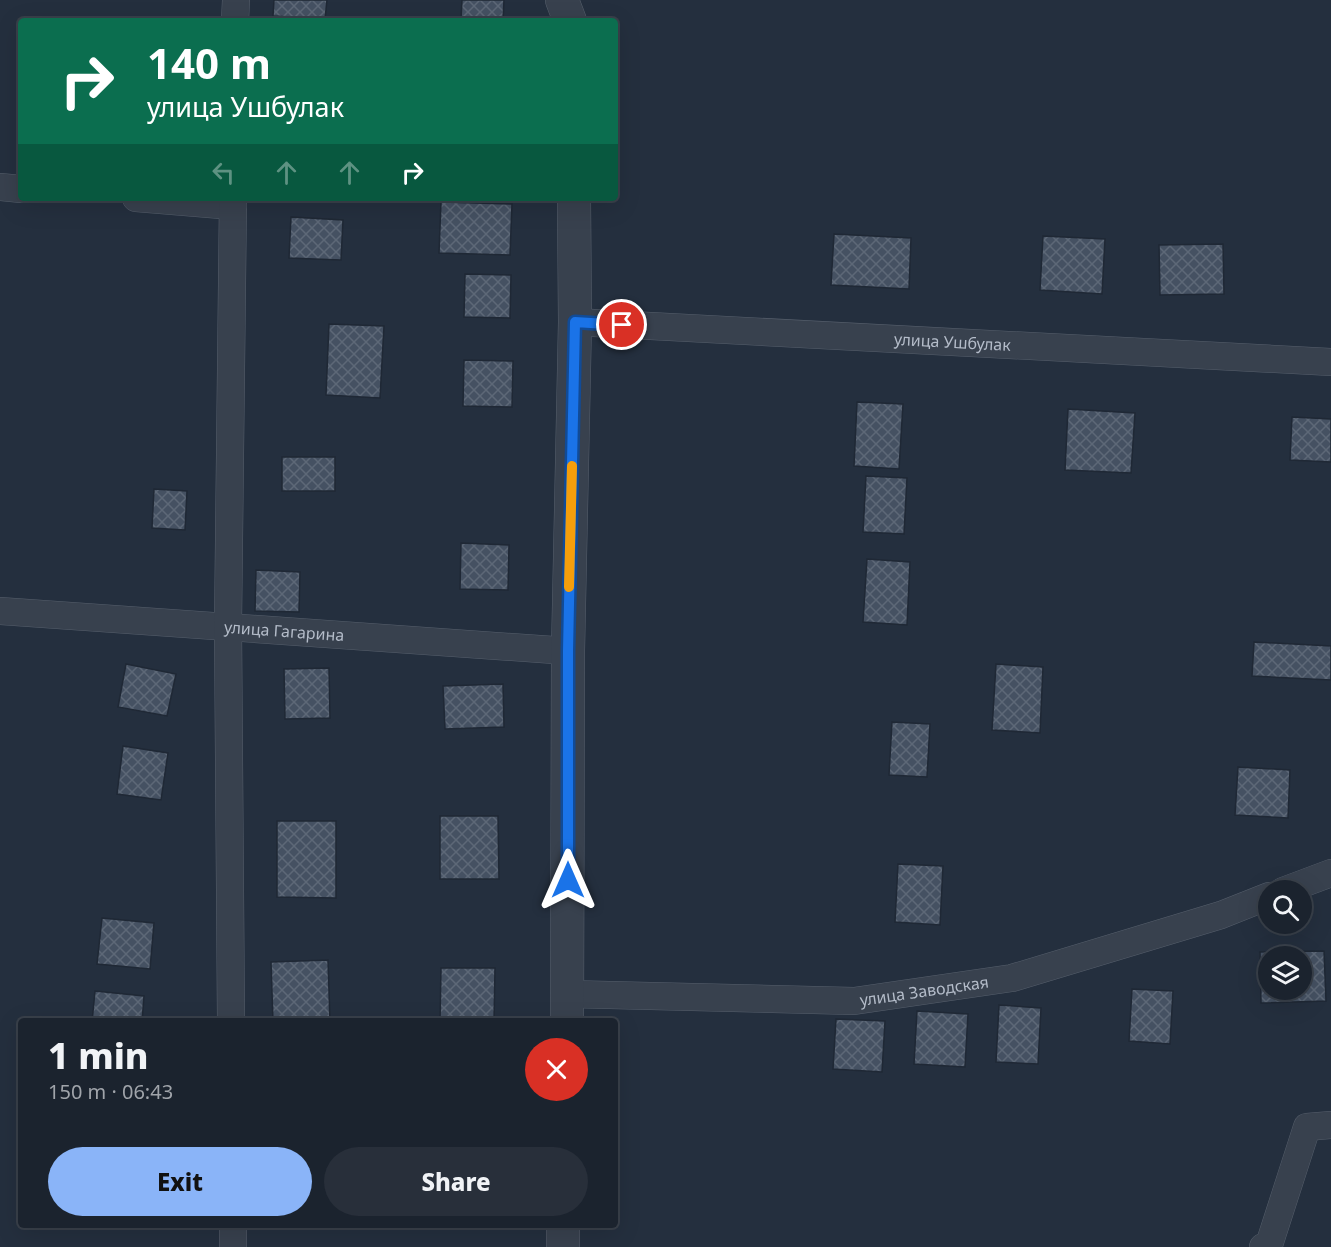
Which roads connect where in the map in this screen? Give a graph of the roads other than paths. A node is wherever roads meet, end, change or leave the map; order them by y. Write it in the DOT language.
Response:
graph roads {
  1 [pos="236,0"];
  2 [pos="562,0"];
  3 [pos="236,18"];
  4 [pos="569,18"];
  5 [pos="0,187"];
  6 [pos="18,189"];
  7 [pos="209,201"];
  8 [pos="574,201"];
  9 [pos="233,202"];
  10 [pos="575,322"];
  11 [pos="1331,362"];
  12 [pos="0,611"];
  13 [pos="228,626"];
  14 [pos="568,651"];
  15 [pos="1331,873"];
  16 [pos="1312,880"];
  17 [pos="1258,900"];
  18 [pos="568,1008"];
  19 [pos="231,1018"];
  20 [pos="1331,1125"];
  21 [pos="233,1228"];
  22 [pos="564,1228"];
  23 [pos="233,1247"];
  24 [pos="563,1247"];
  25 [pos="1263,1247"];
  1 -- 3 [label="street"];
  2 -- 4 [label="street"];
  5 -- 6 [label="street"];
  7 -- 9 [label="street"];
  8 -- 10 [label="street"];
  9 -- 13 [label="street"];
  10 -- 11 [label="street, улица Ушбулак"];
  10 -- 14 [label="street"];
  12 -- 13 [label="street, улица Гагарина"];
  13 -- 14 [label="street, улица Гагарина"];
  13 -- 19 [label="street"];
  14 -- 18 [label="street"];
  15 -- 16 [label="street"];
  17 -- 18 [label="street, улица Заводская"];
  20 -- 25 [label="street"];
  21 -- 23 [label="street"];
  22 -- 24 [label="street"];
}
